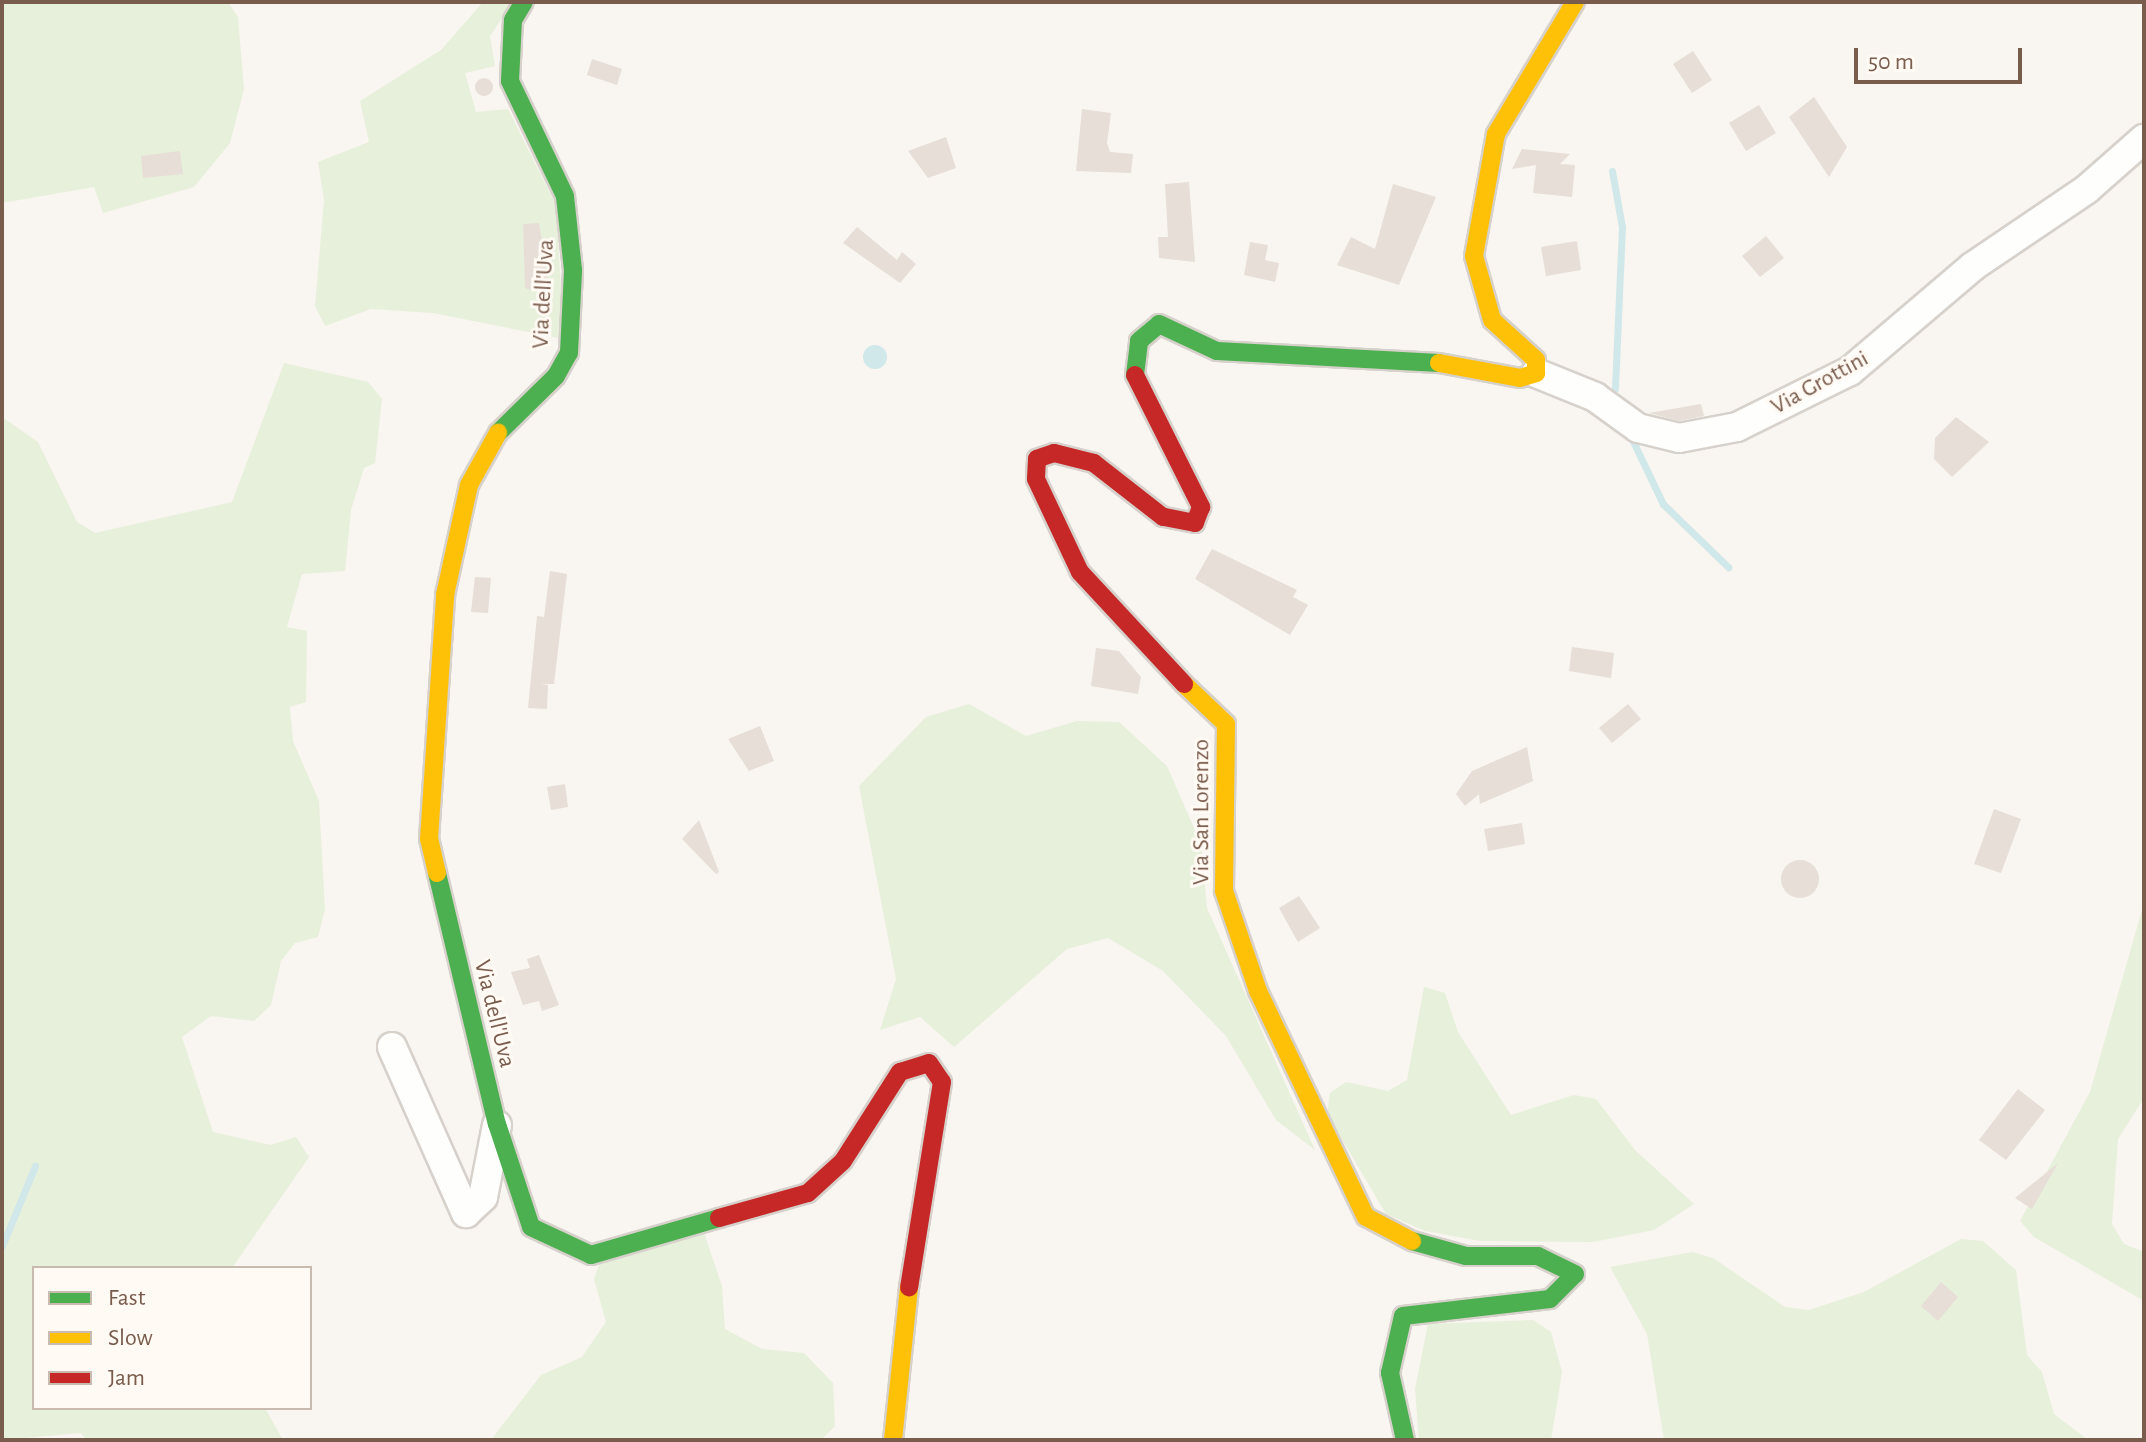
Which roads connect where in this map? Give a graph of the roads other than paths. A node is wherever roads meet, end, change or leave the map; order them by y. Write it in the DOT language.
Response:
graph roads {
  1 [pos="524,2"];
  2 [pos="1575,2"];
  3 [pos="2144,139"];
  4 [pos="1536,373"];
  5 [pos="392,1047"];
  6 [pos="497,1124"];
  7 [pos="893,1440"];
  8 [pos="1405,1440"];
  1 -- 6 [label="street, Via dell'Uva"];
  2 -- 4 [label="street"];
  3 -- 4 [label="street, Via Grottini"];
  4 -- 8 [label="street, Via San Lorenzo"];
  5 -- 6 [label="street"];
  6 -- 7 [label="street, Via dell'Uva"];
}
